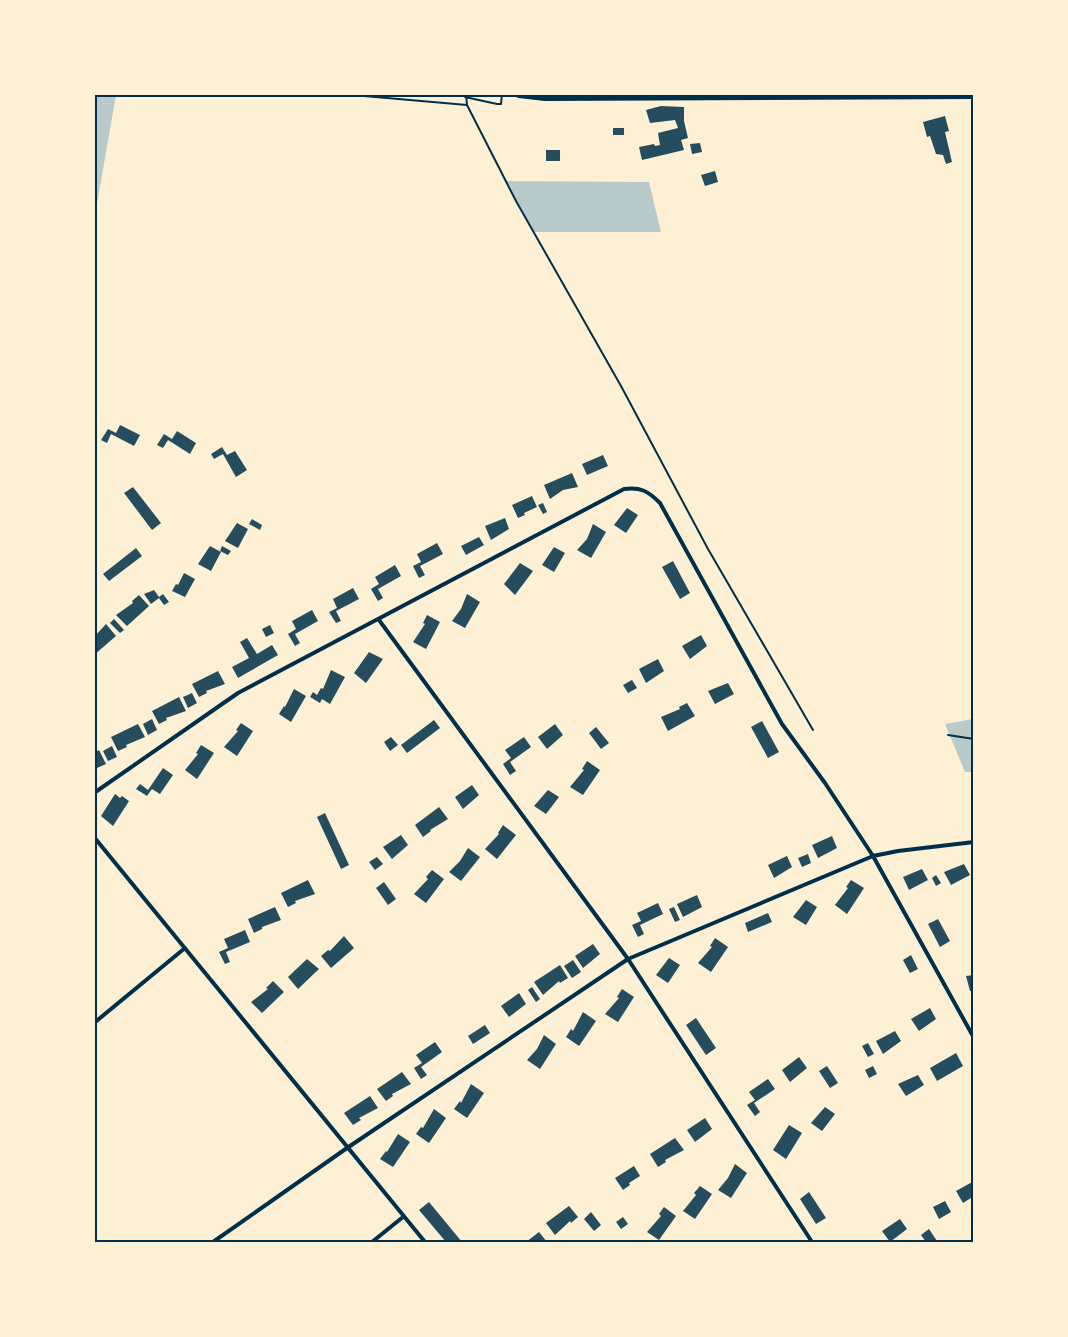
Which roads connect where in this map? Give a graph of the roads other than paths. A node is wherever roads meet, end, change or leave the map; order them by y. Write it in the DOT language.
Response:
graph roads {
  1 [pos="519,94"];
  2 [pos="974,94"];
  3 [pos="379,620"];
  4 [pos="94,793"];
  5 [pos="94,837"];
  6 [pos="974,842"];
  7 [pos="873,856"];
  8 [pos="185,948"];
  9 [pos="628,959"];
  10 [pos="974,1022"];
  11 [pos="94,1023"];
  12 [pos="966,1025"];
  13 [pos="974,1038"];
  14 [pos="347,1148"];
  15 [pos="404,1217"];
  16 [pos="213,1242"];
  17 [pos="372,1242"];
  18 [pos="425,1242"];
  19 [pos="812,1242"];
  1 -- 2 [label="street"];
  3 -- 4 [label="lane"];
  3 -- 7 [label="lane"];
  3 -- 9 [label="lane"];
  5 -- 8 [label="lane"];
  6 -- 7 [label="lane"];
  7 -- 9 [label="lane"];
  7 -- 12 [label="lane"];
  8 -- 11 [label="lane"];
  8 -- 14 [label="lane"];
  9 -- 14 [label="lane"];
  9 -- 19 [label="lane"];
  10 -- 12 [label="lane"];
  12 -- 13 [label="lane"];
  14 -- 15 [label="lane"];
  14 -- 16 [label="lane"];
  15 -- 17 [label="lane"];
  15 -- 18 [label="lane"];
}
